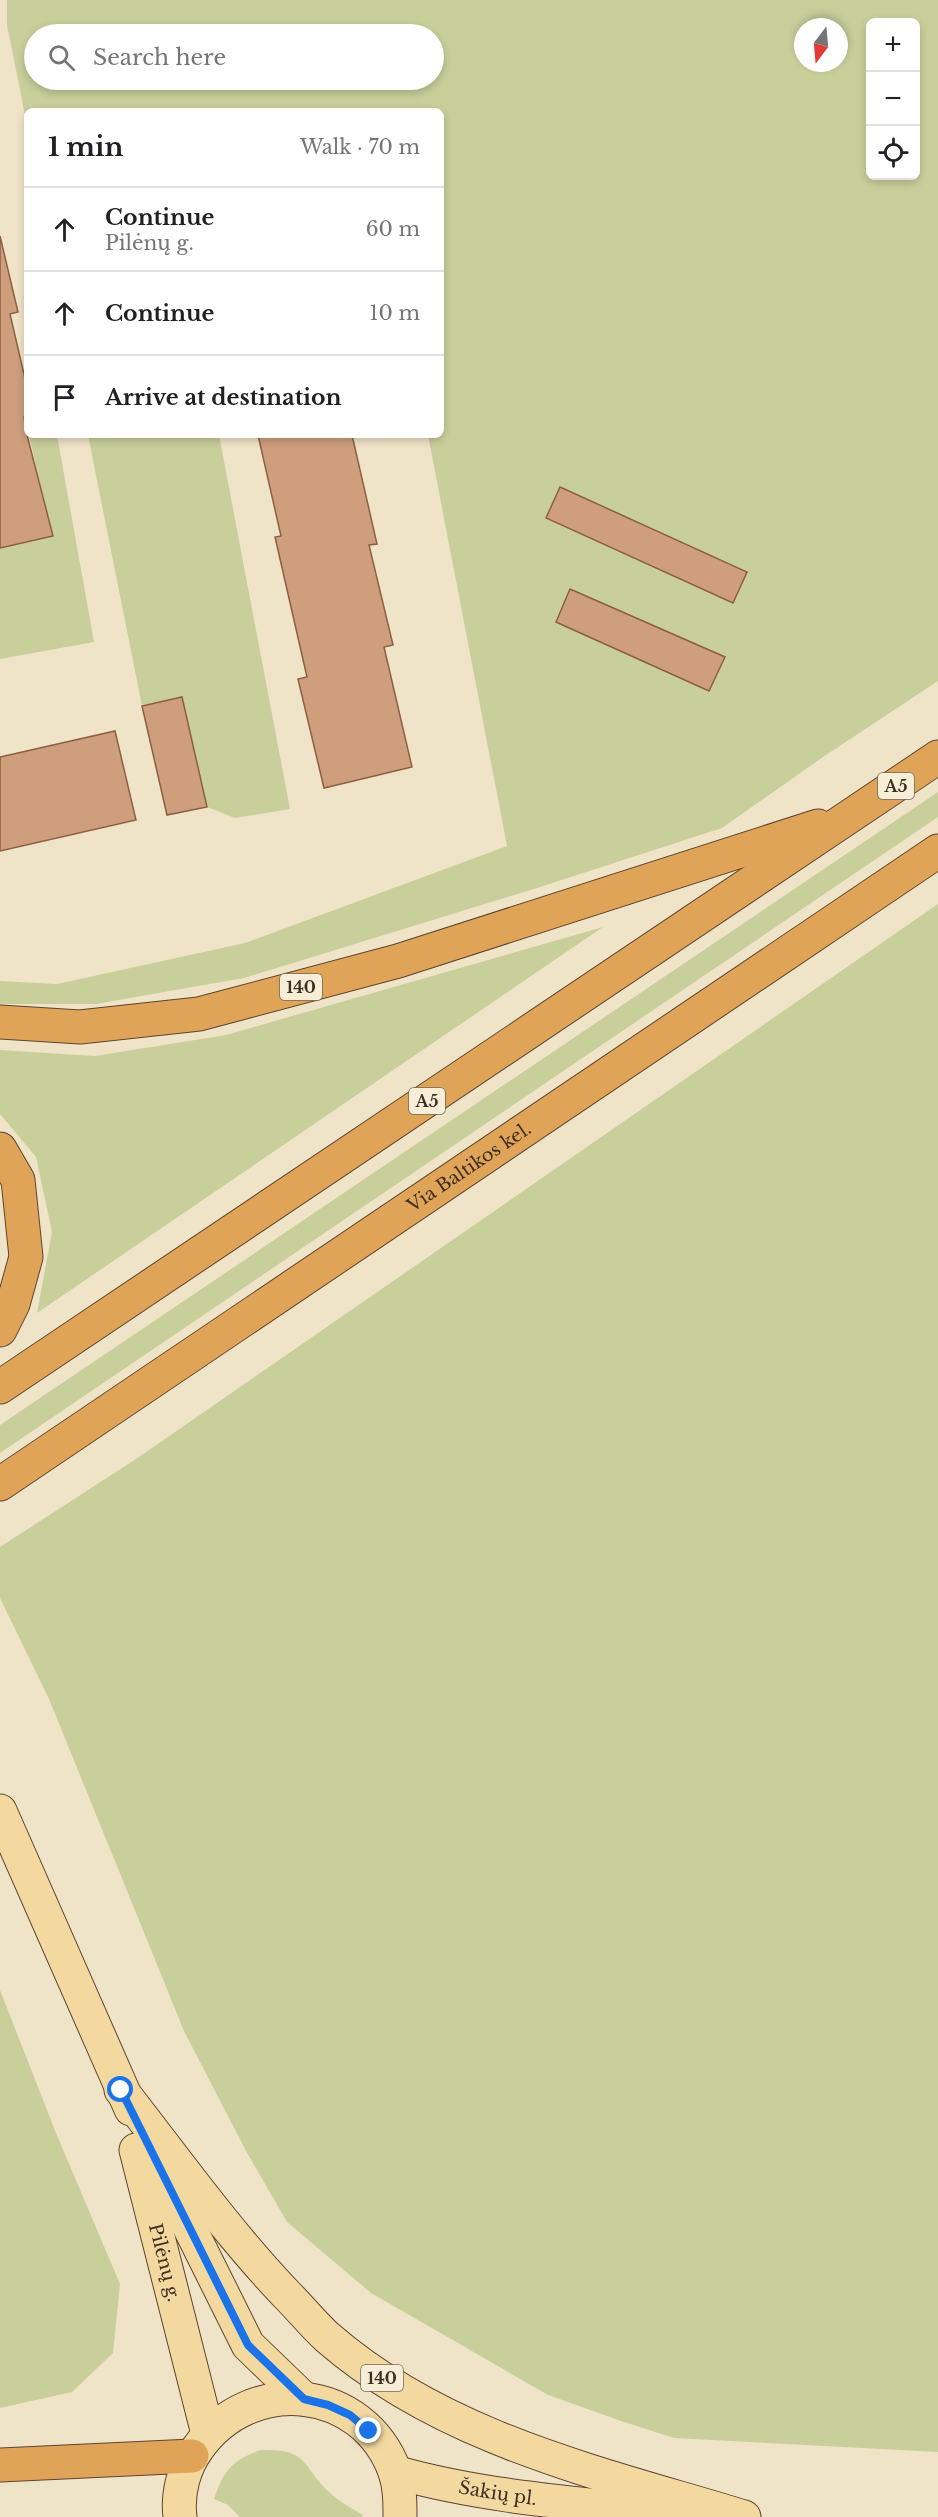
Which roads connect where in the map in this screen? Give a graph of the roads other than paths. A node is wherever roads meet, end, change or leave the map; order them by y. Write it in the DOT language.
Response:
graph roads {
  1 [pos="938,757"];
  2 [pos="855,814"];
  3 [pos="938,851"];
  4 [pos="0,1022"];
  5 [pos="0,1149"];
  6 [pos="0,1330"];
  7 [pos="0,1387"];
  8 [pos="0,1484"];
  9 [pos="0,1810"];
  10 [pos="121,2090"];
  11 [pos="304,2399"];
  12 [pos="200,2445"];
  13 [pos="0,2465"];
  14 [pos="395,2472"];
  15 [pos="180,2517"];
  16 [pos="400,2517"];
  17 [pos="710,2517"];
  18 [pos="744,2517"];
  1 -- 2 [label="highway, A5"];
  2 -- 4 [label="highway, 140"];
  2 -- 7 [label="highway, A5"];
  3 -- 8 [label="highway, Via Baltikos kel."];
  5 -- 6 [label="highway"];
  9 -- 10 [label="main road, Pilėnų g. / 140"];
  10 -- 11 [label="main road, Pilėnų g."];
  10 -- 12 [label="main road, Pilėnų g."];
  10 -- 18 [label="main road, 140"];
  11 -- 12 [label="main road"];
  11 -- 14 [label="main road"];
  12 -- 13 [label="highway"];
  12 -- 15 [label="main road"];
  14 -- 16 [label="main road"];
  14 -- 17 [label="main road, Šakių pl."];
}
